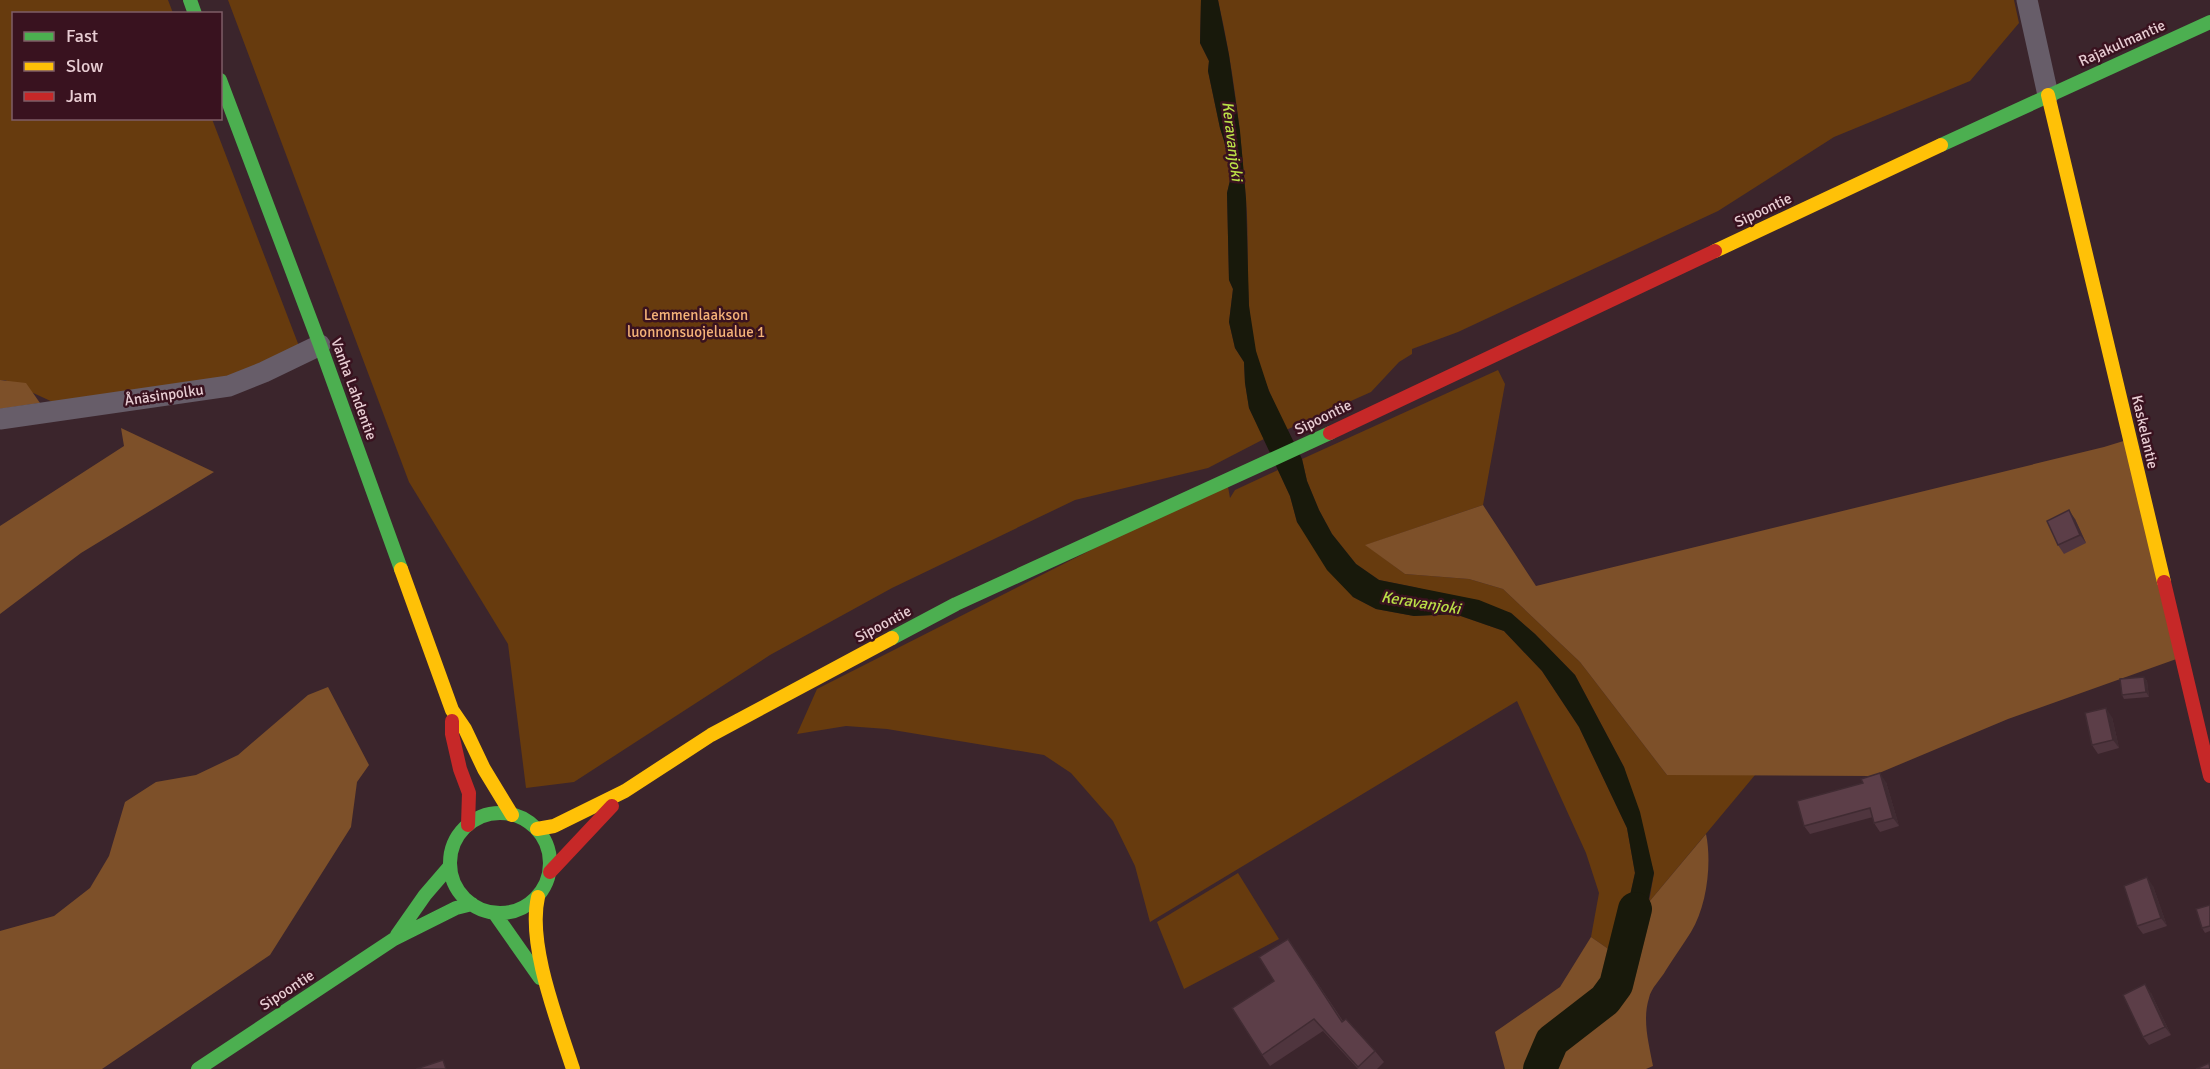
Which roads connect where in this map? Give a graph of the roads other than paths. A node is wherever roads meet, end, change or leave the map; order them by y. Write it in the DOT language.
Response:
graph roads {
  1 [pos="2027,0"];
  2 [pos="2210,22"];
  3 [pos="222,85"];
  4 [pos="2048,95"];
  5 [pos="320,345"];
  6 [pos="0,419"];
  7 [pos="452,710"];
  8 [pos="2210,776"];
  9 [pos="625,791"];
  10 [pos="512,815"];
  11 [pos="468,825"];
  12 [pos="537,829"];
  13 [pos="450,866"];
  14 [pos="550,872"];
  15 [pos="537,897"];
  16 [pos="472,904"];
  17 [pos="495,914"];
  18 [pos="394,939"];
  19 [pos="545,984"];
  20 [pos="198,1069"];
  21 [pos="573,1069"];
  1 -- 4 [label="street"];
  2 -- 4 [label="main road, Rajakulmantie"];
  3 -- 5 [label="main road, Vanha Lahdentie"];
  4 -- 8 [label="main road, Kaskelantie"];
  4 -- 9 [label="main road, Sipoontie"];
  5 -- 6 [label="street, Ånäsinpolku"];
  5 -- 7 [label="main road, Vanha Lahdentie"];
  7 -- 10 [label="main road, Vanha Lahdentie"];
  7 -- 11 [label="main road, Vanha Lahdentie"];
  9 -- 12 [label="main road, Sipoontie"];
  9 -- 14 [label="main road, Sipoontie"];
  10 -- 11 [label="main road"];
  10 -- 12 [label="main road"];
  11 -- 13 [label="main road"];
  12 -- 14 [label="main road"];
  13 -- 16 [label="main road"];
  13 -- 18 [label="main road, Sipoontie"];
  14 -- 15 [label="main road"];
  15 -- 17 [label="main road"];
  15 -- 19 [label="main road"];
  16 -- 17 [label="main road"];
  16 -- 18 [label="main road, Sipoontie"];
  17 -- 19 [label="main road"];
  18 -- 20 [label="main road, Sipoontie"];
  19 -- 21 [label="main road"];
}
